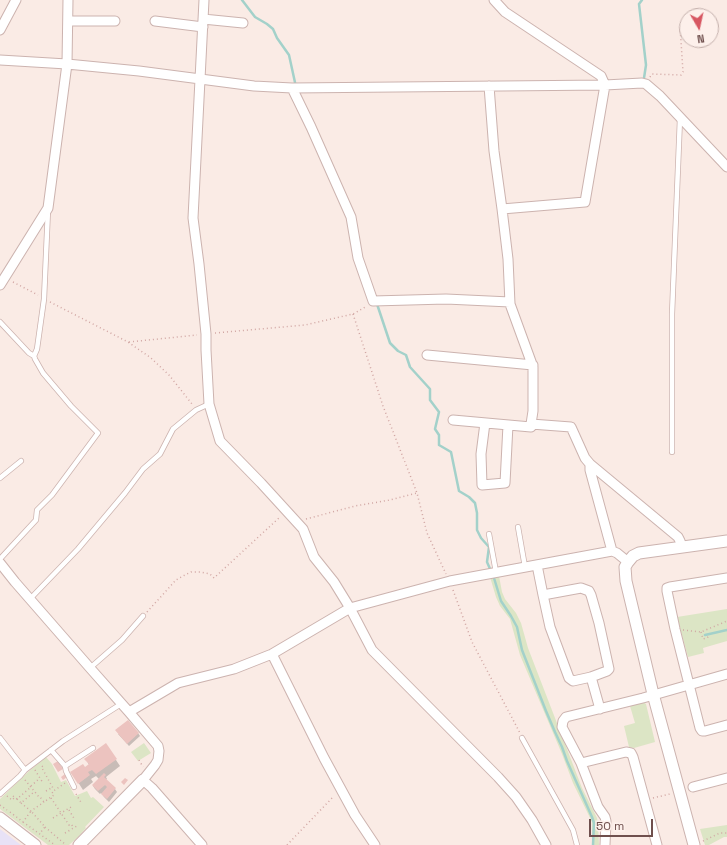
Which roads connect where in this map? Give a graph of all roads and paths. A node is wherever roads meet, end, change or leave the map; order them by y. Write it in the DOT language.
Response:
graph roads {
  1 [pos="16,0"];
  2 [pos="68,0"];
  3 [pos="204,0"];
  4 [pos="494,0"];
  5 [pos="68,21"];
  6 [pos="115,21"];
  7 [pos="155,21"];
  8 [pos="243,22"];
  9 [pos="203,23"];
  10 [pos="0,30"];
  11 [pos="681,48"];
  12 [pos="0,60"];
  13 [pos="67,64"];
  14 [pos="200,79"];
  15 [pos="646,84"];
  16 [pos="606,85"];
  17 [pos="489,86"];
  18 [pos="292,88"];
  19 [pos="680,118"];
  20 [pos="727,167"];
  21 [pos="48,208"];
  22 [pos="502,209"];
  23 [pos="1,279"];
  24 [pos="44,299"];
  25 [pos="374,301"];
  26 [pos="510,302"];
  27 [pos="353,314"];
  28 [pos="0,322"];
  29 [pos="206,334"];
  30 [pos="128,342"];
  31 [pos="427,355"];
  32 [pos="34,356"];
  33 [pos="533,365"];
  34 [pos="209,404"];
  35 [pos="196,410"];
  36 [pos="453,420"];
  37 [pos="485,423"];
  38 [pos="531,424"];
  39 [pos="508,425"];
  40 [pos="672,452"];
  41 [pos="21,461"];
  42 [pos="590,464"];
  43 [pos="0,478"];
  44 [pos="417,493"];
  45 [pos="286,511"];
  46 [pos="296,522"];
  47 [pos="518,527"];
  48 [pos="489,534"];
  49 [pos="727,541"];
  50 [pos="682,547"];
  51 [pos="612,551"];
  52 [pos="0,559"];
  53 [pos="628,562"];
  54 [pos="0,563"];
  55 [pos="537,565"];
  56 [pos="525,567"];
  57 [pos="496,572"];
  58 [pos="727,578"];
  59 [pos="450,581"];
  60 [pos="543,595"];
  61 [pos="30,599"];
  62 [pos="350,608"];
  63 [pos="143,616"];
  64 [pos="727,621"];
  65 [pos="675,628"];
  66 [pos="701,632"];
  67 [pos="709,636"];
  68 [pos="272,654"];
  69 [pos="90,668"];
  70 [pos="727,674"];
  71 [pos="591,676"];
  72 [pos="689,685"];
  73 [pos="654,694"];
  74 [pos="121,704"];
  75 [pos="600,709"];
  76 [pos="130,712"];
  77 [pos="727,725"];
  78 [pos="0,738"];
  79 [pos="522,738"];
  80 [pos="92,748"];
  81 [pos="51,750"];
  82 [pos="139,760"];
  83 [pos="41,763"];
  84 [pos="581,763"];
  85 [pos="65,766"];
  86 [pos="143,767"];
  87 [pos="34,768"];
  88 [pos="25,770"];
  89 [pos="40,778"];
  90 [pos="727,778"];
  91 [pos="24,779"];
  92 [pos="70,780"];
  93 [pos="143,780"];
  94 [pos="44,783"];
  95 [pos="30,787"];
  96 [pos="53,787"];
  97 [pos="74,787"];
  98 [pos="693,787"];
  99 [pos="341,789"];
  100 [pos="54,790"];
  101 [pos="46,791"];
  102 [pos="34,792"];
  103 [pos="671,793"];
  104 [pos="0,794"];
  105 [pos="7,796"];
  106 [pos="15,797"];
  107 [pos="51,797"];
  108 [pos="645,800"];
  109 [pos="44,802"];
  110 [pos="21,803"];
  111 [pos="82,804"];
  112 [pos="0,805"];
  113 [pos="71,807"];
  114 [pos="68,809"];
  115 [pos="31,811"];
  116 [pos="62,814"];
  117 [pos="0,818"];
  118 [pos="53,818"];
  119 [pos="75,820"];
  120 [pos="23,822"];
  121 [pos="77,826"];
  122 [pos="45,828"];
  123 [pos="74,828"];
  124 [pos="727,832"];
  125 [pos="40,833"];
  126 [pos="66,833"];
  127 [pos="698,844"];
  128 [pos="35,845"];
  129 [pos="55,845"];
  130 [pos="66,845"];
  131 [pos="79,845"];
  132 [pos="202,845"];
  133 [pos="287,845"];
  134 [pos="375,845"];
  135 [pos="546,845"];
  136 [pos="577,845"];
  137 [pos="605,845"];
  138 [pos="657,845"];
  1 -- 10 [label="street"];
  2 -- 5 [label="street"];
  3 -- 9 [label="street"];
  4 -- 16 [label="street"];
  5 -- 6 [label="street"];
  5 -- 13 [label="street"];
  7 -- 9 [label="street"];
  8 -- 9 [label="street"];
  9 -- 14 [label="street"];
  11 -- 15 [label="path"];
  12 -- 13 [label="street"];
  13 -- 14 [label="street"];
  13 -- 21 [label="street"];
  14 -- 18 [label="street"];
  14 -- 29 [label="street"];
  15 -- 16 [label="street"];
  15 -- 19 [label="street"];
  16 -- 17 [label="street"];
  16 -- 22 [label="street"];
  17 -- 18 [label="street"];
  17 -- 22 [label="street"];
  18 -- 25 [label="street"];
  19 -- 20 [label="street"];
  19 -- 40 [label="lane"];
  21 -- 23 [label="street"];
  21 -- 24 [label="lane"];
  22 -- 26 [label="street"];
  23 -- 24 [label="path"];
  24 -- 30 [label="path"];
  24 -- 32 [label="lane"];
  25 -- 26 [label="street"];
  25 -- 27 [label="path"];
  26 -- 33 [label="street"];
  27 -- 29 [label="path"];
  27 -- 44 [label="path"];
  28 -- 32 [label="lane"];
  29 -- 30 [label="path"];
  29 -- 34 [label="street"];
  30 -- 35 [label="path"];
  31 -- 33 [label="street"];
  32 -- 52 [label="lane"];
  33 -- 38 [label="street"];
  34 -- 35 [label="lane"];
  34 -- 45 [label="street"];
  35 -- 61 [label="lane"];
  36 -- 37 [label="street"];
  37 -- 39 [label="street"];
  37 -- 39 [label="street"];
  38 -- 39 [label="street"];
  38 -- 42 [label="street"];
  41 -- 43 [label="lane"];
  42 -- 50 [label="street"];
  42 -- 51 [label="street"];
  44 -- 46 [label="path"];
  44 -- 59 [label="path"];
  45 -- 46 [label="street"];
  45 -- 63 [label="path"];
  46 -- 62 [label="street"];
  47 -- 56 [label="lane"];
  48 -- 57 [label="lane"];
  49 -- 50 [label="street"];
  50 -- 53 [label="street"];
  51 -- 53 [label="street"];
  51 -- 55 [label="street"];
  53 -- 73 [label="street"];
  54 -- 61 [label="street"];
  55 -- 56 [label="street"];
  55 -- 60 [label="street"];
  56 -- 57 [label="street"];
  57 -- 59 [label="street"];
  58 -- 65 [label="street"];
  59 -- 62 [label="street"];
  59 -- 79 [label="path"];
  60 -- 71 [label="street"];
  60 -- 71 [label="street"];
  61 -- 69 [label="street"];
  62 -- 68 [label="street"];
  62 -- 135 [label="street"];
  63 -- 69 [label="lane"];
  64 -- 66 [label="path"];
  65 -- 66 [label="path"];
  65 -- 72 [label="street"];
  66 -- 67 [label="path"];
  68 -- 76 [label="street"];
  68 -- 99 [label="street"];
  69 -- 74 [label="street"];
  70 -- 72 [label="street"];
  71 -- 75 [label="street"];
  72 -- 73 [label="street"];
  72 -- 77 [label="street"];
  73 -- 75 [label="street"];
  73 -- 127 [label="street"];
  74 -- 76 [label="street"];
  74 -- 81 [label="lane"];
  75 -- 84 [label="street"];
  76 -- 93 [label="street"];
  78 -- 88 [label="lane"];
  79 -- 136 [label="lane"];
  80 -- 85 [label="lane"];
  81 -- 85 [label="lane"];
  81 -- 88 [label="lane"];
  82 -- 86 [label="path"];
  83 -- 96 [label="path"];
  84 -- 108 [label="street"];
  84 -- 137 [label="street"];
  85 -- 92 [label="lane"];
  87 -- 89 [label="path"];
  88 -- 104 [label="lane"];
  89 -- 94 [label="path"];
  89 -- 95 [label="path"];
  90 -- 98 [label="street"];
  91 -- 95 [label="path"];
  92 -- 97 [label="lane"];
  92 -- 100 [label="path"];
  93 -- 131 [label="street"];
  93 -- 132 [label="street"];
  95 -- 102 [label="path"];
  95 -- 106 [label="path"];
  96 -- 100 [label="path"];
  96 -- 101 [label="path"];
  97 -- 111 [label="path"];
  99 -- 133 [label="path"];
  99 -- 134 [label="street"];
  100 -- 107 [label="path"];
  102 -- 109 [label="path"];
  102 -- 110 [label="path"];
  103 -- 108 [label="path"];
  105 -- 106 [label="path"];
  106 -- 110 [label="path"];
  107 -- 109 [label="path"];
  107 -- 116 [label="path"];
  108 -- 138 [label="street"];
  109 -- 115 [label="path"];
  110 -- 115 [label="path"];
  112 -- 120 [label="path"];
  113 -- 114 [label="path"];
  114 -- 116 [label="path"];
  114 -- 119 [label="path"];
  115 -- 120 [label="path"];
  115 -- 122 [label="path"];
  116 -- 118 [label="path"];
  116 -- 123 [label="path"];
  117 -- 128 [label="street"];
  120 -- 129 [label="path"];
  121 -- 123 [label="path"];
  122 -- 125 [label="path"];
  122 -- 130 [label="path"];
  123 -- 126 [label="path"];
  124 -- 127 [label="path"];
}
